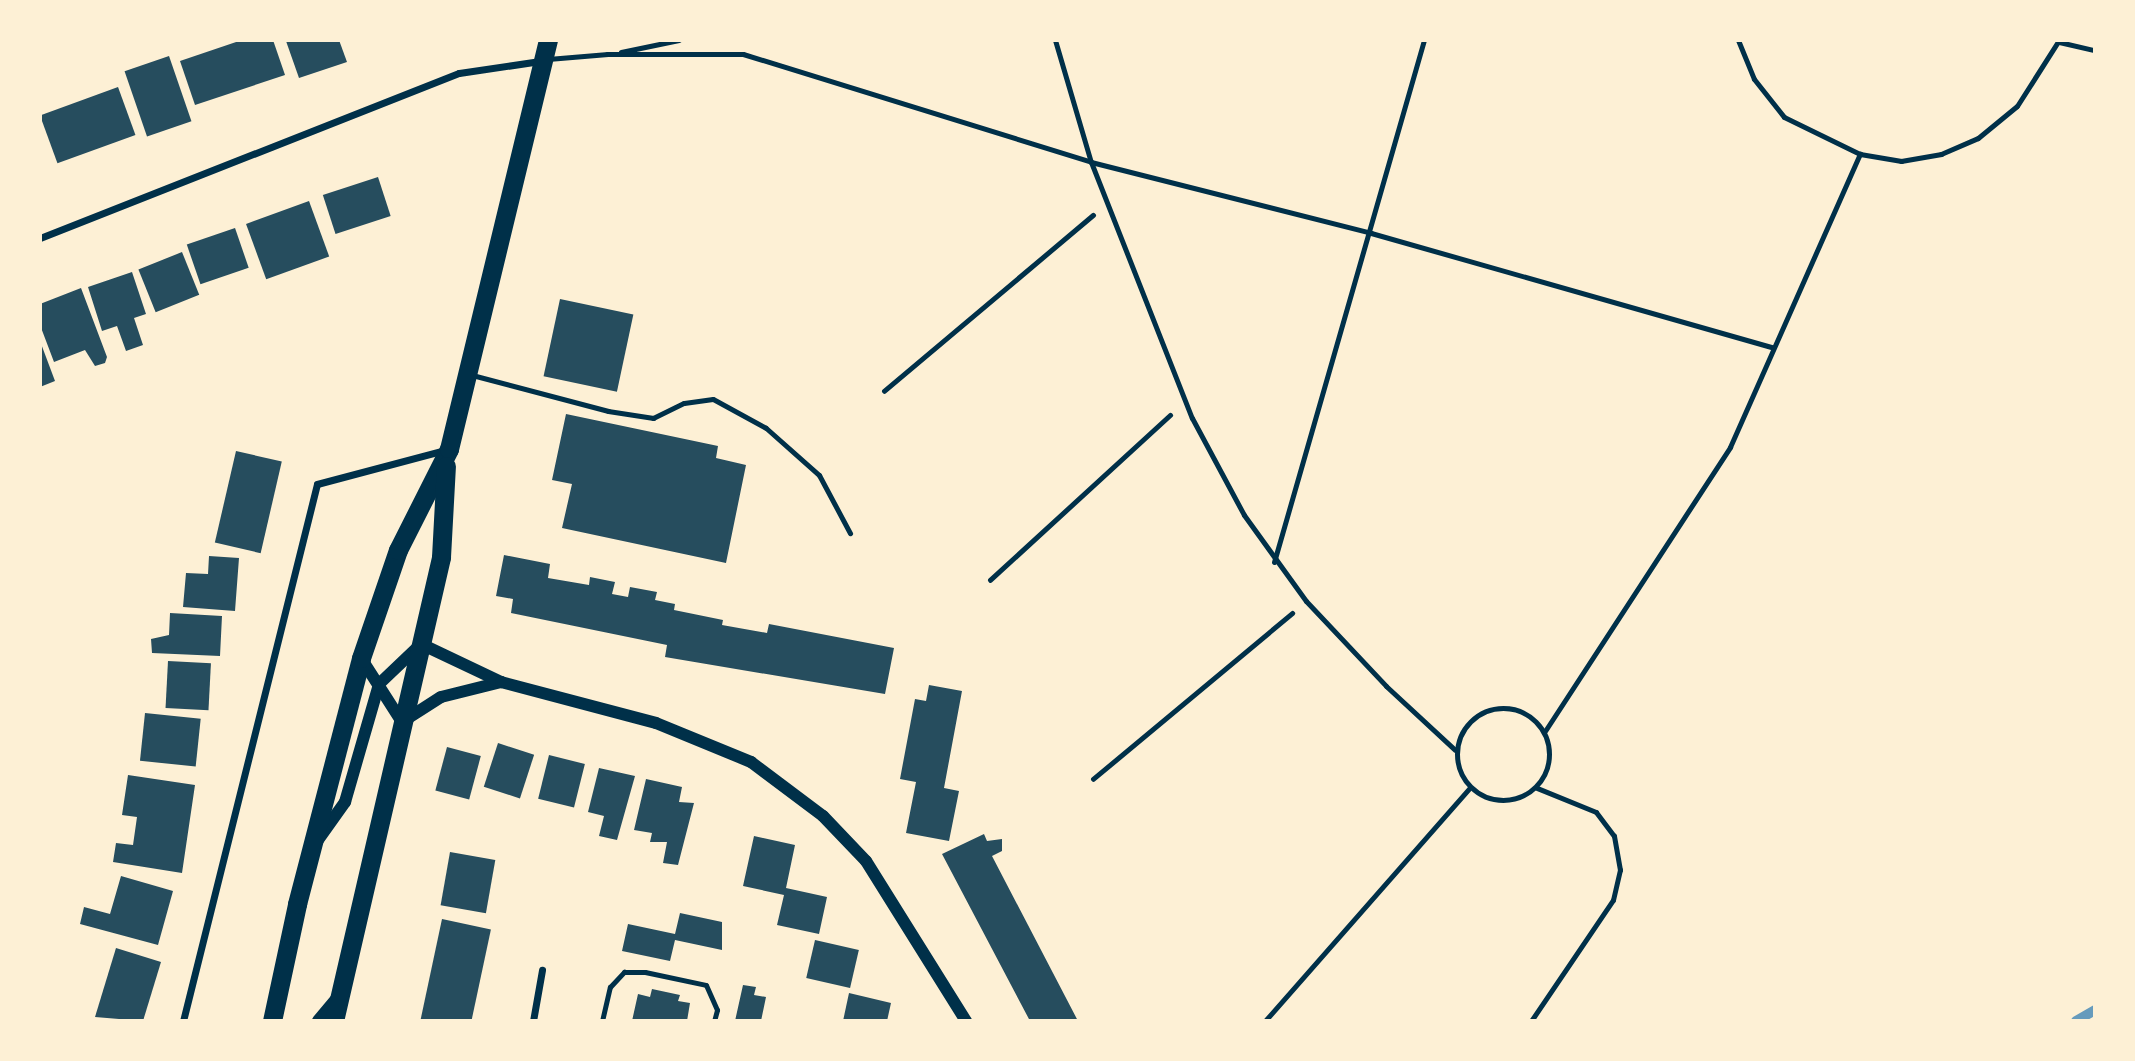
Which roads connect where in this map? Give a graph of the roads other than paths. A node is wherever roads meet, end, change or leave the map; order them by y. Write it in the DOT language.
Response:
graph roads {
  1 [pos="548,40"];
  2 [pos="679,40"];
  3 [pos="1055,40"];
  4 [pos="1423,40"];
  5 [pos="1738,40"];
  6 [pos="2059,41"];
  7 [pos="2095,50"];
  8 [pos="607,54"];
  9 [pos="544,60"];
  10 [pos="1860,154"];
  11 [pos="1090,162"];
  12 [pos="1371,233"];
  13 [pos="40,238"];
  14 [pos="1772,347"];
  15 [pos="469,374"];
  16 [pos="448,454"];
  17 [pos="850,533"];
  18 [pos="1274,562"];
  19 [pos="421,644"];
  20 [pos="361,658"];
  21 [pos="500,682"];
  22 [pos="379,684"];
  23 [pos="402,722"];
  24 [pos="1545,731"];
  25 [pos="1455,750"];
  26 [pos="1537,788"];
  27 [pos="311,849"];
  28 [pos="542,970"];
  29 [pos="339,997"];
  30 [pos="183,1021"];
  31 [pos="272,1021"];
  32 [pos="319,1021"];
  33 [pos="334,1021"];
  34 [pos="533,1021"];
  35 [pos="602,1021"];
  36 [pos="714,1021"];
  37 [pos="966,1021"];
  38 [pos="1531,1021"];
  1 -- 9 [label="highway"];
  2 -- 8 [label="lane"];
  3 -- 11 [label="lane"];
  4 -- 12 [label="lane"];
  5 -- 10 [label="lane"];
  6 -- 7 [label="lane"];
  6 -- 10 [label="lane"];
  8 -- 9 [label="lane"];
  8 -- 11 [label="lane"];
  9 -- 13 [label="street"];
  9 -- 15 [label="highway"];
  10 -- 14 [label="lane"];
  11 -- 12 [label="lane"];
  11 -- 18 [label="lane"];
  12 -- 14 [label="lane"];
  12 -- 18 [label="lane"];
  14 -- 24 [label="lane"];
  15 -- 16 [label="highway"];
  15 -- 17 [label="lane"];
  16 -- 19 [label="highway"];
  16 -- 20 [label="highway"];
  16 -- 30 [label="street"];
  18 -- 25 [label="lane"];
  19 -- 21 [label="street"];
  19 -- 22 [label="street"];
  19 -- 23 [label="highway"];
  20 -- 22 [label="street"];
  20 -- 27 [label="highway"];
  21 -- 23 [label="street"];
  21 -- 37 [label="street"];
  22 -- 23 [label="street"];
  22 -- 27 [label="street"];
  23 -- 29 [label="highway"];
  24 -- 25 [label="lane"];
  24 -- 26 [label="lane"];
  25 -- 26 [label="lane"];
  26 -- 38 [label="lane"];
  27 -- 31 [label="highway"];
  28 -- 34 [label="street"];
  29 -- 32 [label="main road"];
  29 -- 33 [label="highway"];
  35 -- 36 [label="lane"];
}
